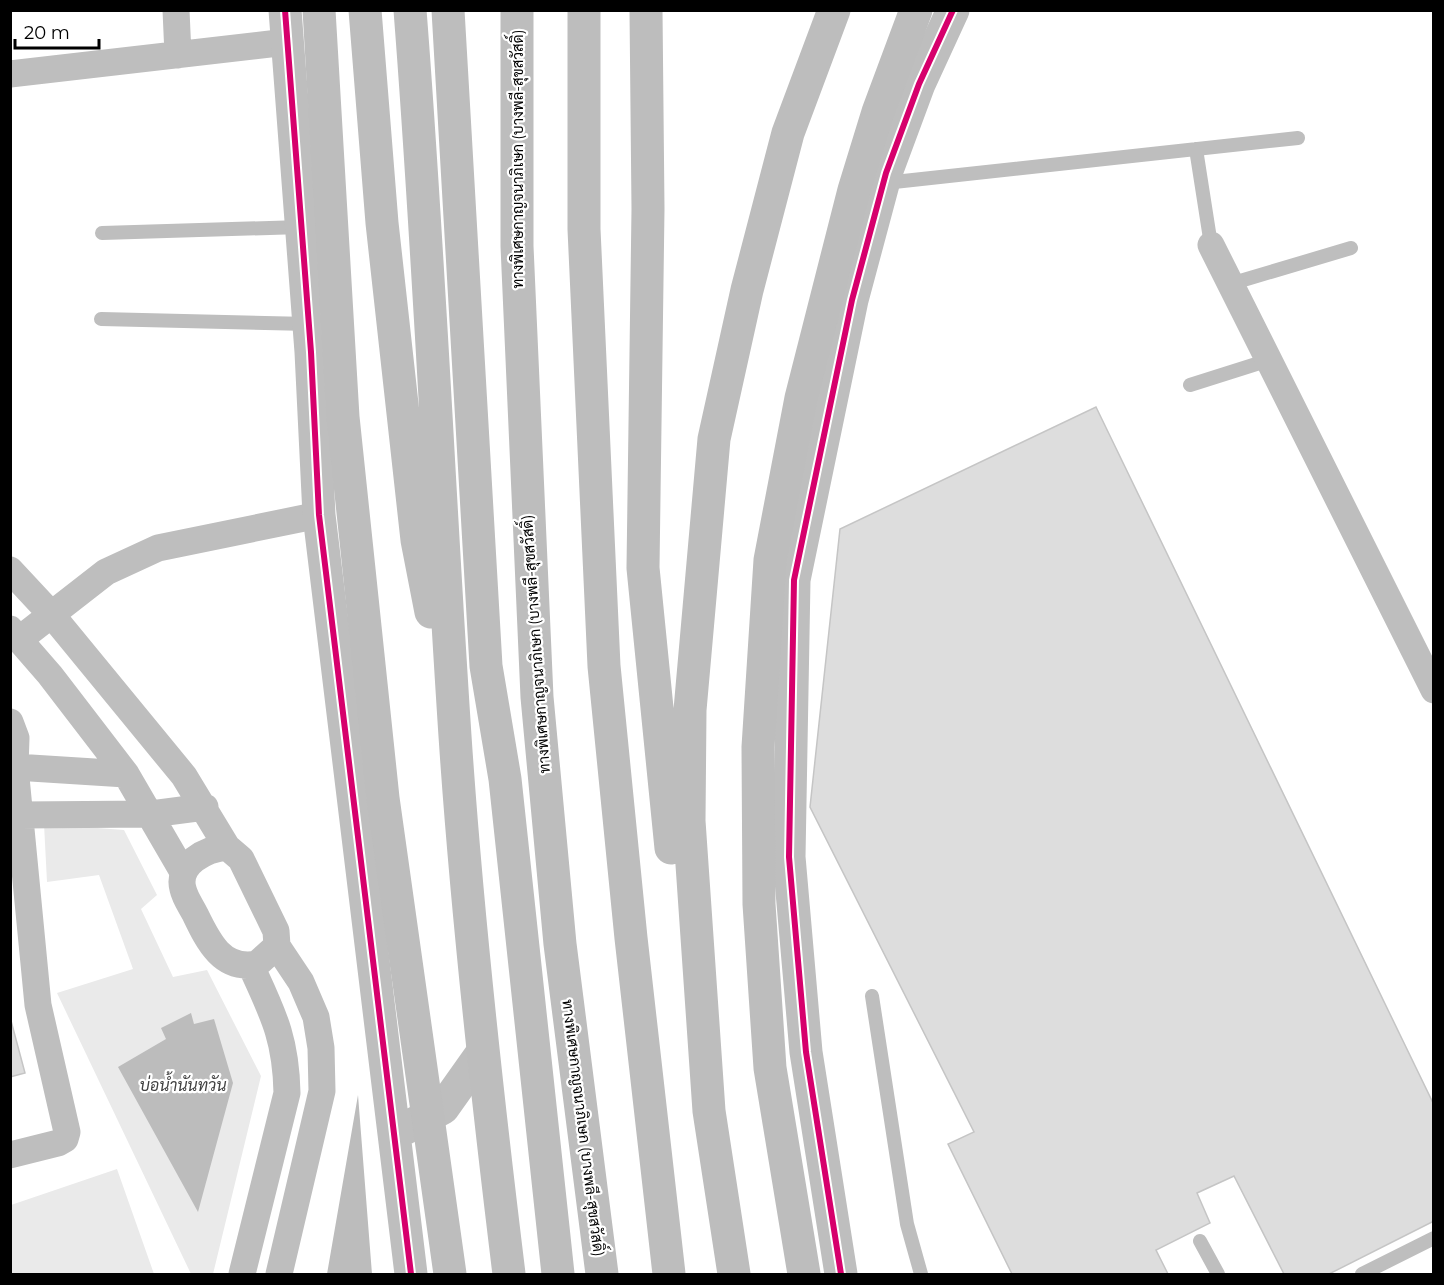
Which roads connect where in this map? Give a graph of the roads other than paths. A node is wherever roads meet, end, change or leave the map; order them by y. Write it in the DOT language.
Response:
graph roads {
  1 [pos="176,10"];
  2 [pos="319,10"];
  3 [pos="365,10"];
  4 [pos="410,10"];
  5 [pos="448,10"];
  6 [pos="518,10"];
  7 [pos="584,10"];
  8 [pos="646,10"];
  9 [pos="834,10"];
  10 [pos="916,10"];
  11 [pos="953,10"];
  12 [pos="286,26"];
  13 [pos="178,55"];
  14 [pos="10,74"];
  15 [pos="1298,138"];
  16 [pos="1196,149"];
  17 [pos="885,183"];
  18 [pos="302,227"];
  19 [pos="102,233"];
  20 [pos="1211,245"];
  21 [pos="1351,248"];
  22 [pos="1230,284"];
  23 [pos="101,319"];
  24 [pos="309,324"];
  25 [pos="1269,360"];
  26 [pos="1190,385"];
  27 [pos="319,515"];
  28 [pos="10,570"];
  29 [pos="51,614"];
  30 [pos="15,634"];
  31 [pos="1434,690"];
  32 [pos="10,722"];
  33 [pos="455,737"];
  34 [pos="126,774"];
  35 [pos="16,792"];
  36 [pos="205,807"];
  37 [pos="151,814"];
  38 [pos="227,847"];
  39 [pos="183,872"];
  40 [pos="277,946"];
  41 [pos="251,966"];
  42 [pos="872,996"];
  43 [pos="482,1053"];
  44 [pos="709,1111"];
  45 [pos="395,1135"];
  46 [pos="10,1155"];
  47 [pos="1434,1238"];
  48 [pos="1200,1241"];
  49 [pos="242,1275"];
  50 [pos="279,1275"];
  51 [pos="411,1275"];
  52 [pos="450,1275"];
  53 [pos="510,1275"];
  54 [pos="558,1275"];
  55 [pos="602,1275"];
  56 [pos="669,1275"];
  57 [pos="734,1275"];
  58 [pos="804,1275"];
  59 [pos="842,1275"];
  60 [pos="921,1275"];
  61 [pos="1218,1275"];
  62 [pos="1362,1275"];
  1 -- 13 [label="street"];
  2 -- 52 [label="highway"];
  3 -- 33 [label="highway"];
  4 -- 33 [label="highway"];
  5 -- 54 [label="highway"];
  6 -- 55 [label="highway, ทางพิเศษกาญจนาภิเษก (บางพลี-สุขสวัสดิ์)"];
  7 -- 56 [label="highway"];
  8 -- 44 [label="highway"];
  9 -- 44 [label="highway"];
  10 -- 58 [label="highway"];
  11 -- 17 [label="street"];
  12 -- 13 [label="street"];
  12 -- 18 [label="street"];
  13 -- 14 [label="street"];
  15 -- 16 [label="lane"];
  16 -- 17 [label="lane"];
  16 -- 20 [label="lane"];
  17 -- 59 [label="street"];
  18 -- 19 [label="lane"];
  18 -- 24 [label="street"];
  20 -- 22 [label="street"];
  21 -- 22 [label="lane"];
  22 -- 25 [label="street"];
  23 -- 24 [label="lane"];
  24 -- 27 [label="street"];
  25 -- 26 [label="lane"];
  25 -- 31 [label="street"];
  27 -- 29 [label="street"];
  27 -- 45 [label="street"];
  28 -- 29 [label="street"];
  29 -- 30 [label="street"];
  29 -- 36 [label="street"];
  30 -- 34 [label="street"];
  32 -- 35 [label="street"];
  33 -- 43 [label="highway"];
  34 -- 35 [label="street"];
  34 -- 37 [label="street"];
  35 -- 37 [label="street"];
  35 -- 46 [label="street"];
  36 -- 37 [label="street"];
  36 -- 38 [label="street"];
  37 -- 39 [label="street"];
  38 -- 39 [label="street"];
  38 -- 40 [label="street"];
  39 -- 41 [label="street"];
  40 -- 41 [label="street"];
  40 -- 50 [label="street"];
  41 -- 49 [label="street"];
  42 -- 60 [label="lane"];
  43 -- 45 [label="street"];
  43 -- 53 [label="highway"];
  44 -- 57 [label="highway"];
  45 -- 51 [label="street"];
  47 -- 62 [label="lane"];
  48 -- 61 [label="lane"];
}
